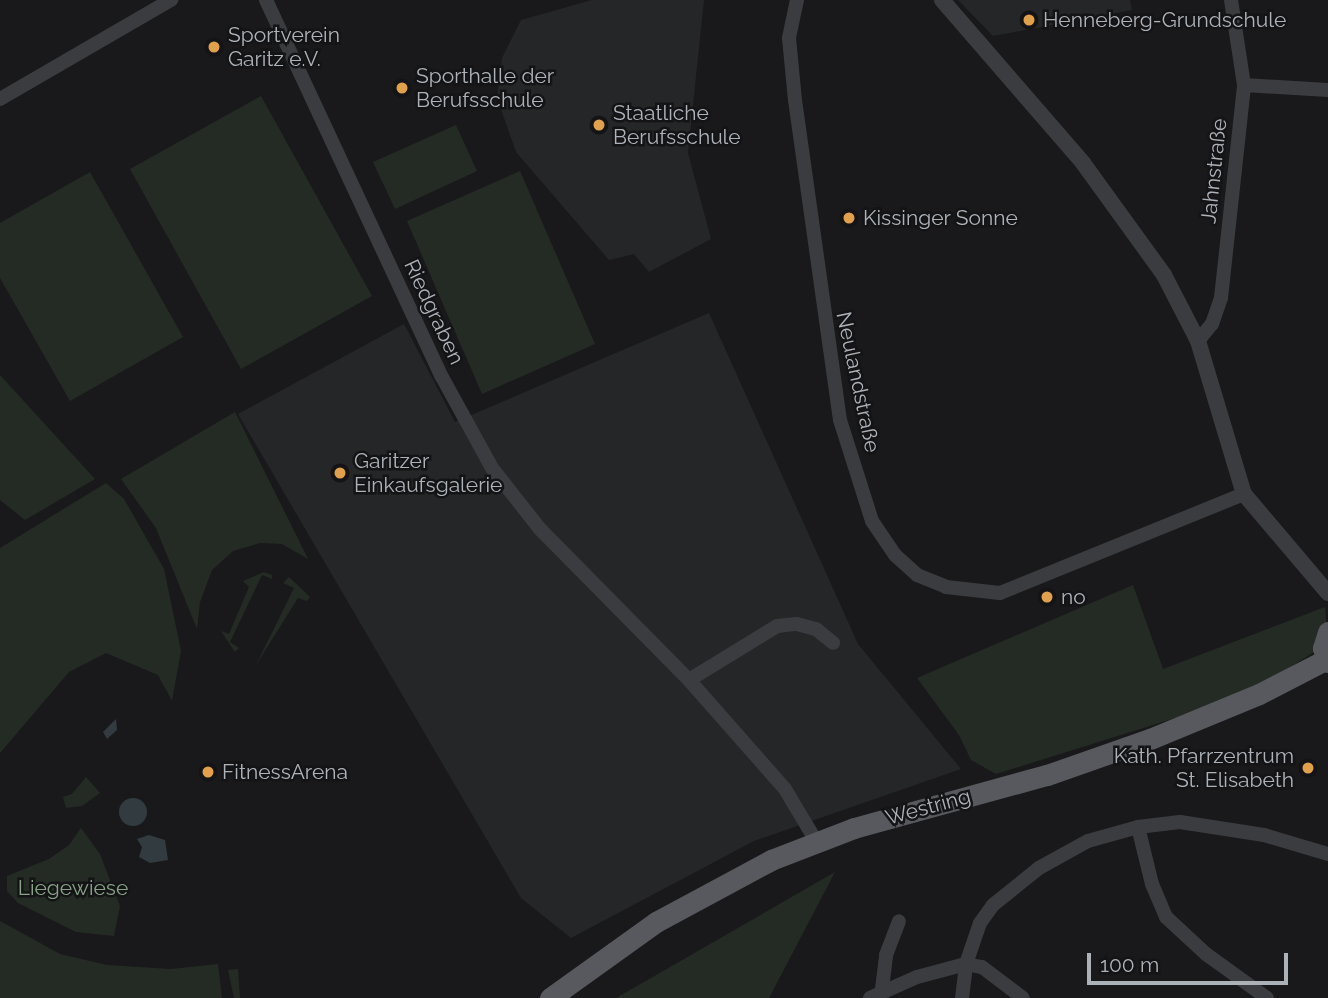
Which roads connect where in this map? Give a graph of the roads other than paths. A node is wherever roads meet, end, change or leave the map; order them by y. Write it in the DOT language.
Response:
graph roads {
  1 [pos="171,0"];
  2 [pos="266,0"];
  3 [pos="797,0"];
  4 [pos="942,0"];
  5 [pos="1231,0"];
  6 [pos="1244,85"];
  7 [pos="1328,90"];
  8 [pos="0,99"];
  9 [pos="1198,341"];
  10 [pos="1244,494"];
  11 [pos="1325,584"];
  12 [pos="1328,632"];
  13 [pos="833,643"];
  14 [pos="1327,661"];
  15 [pos="689,680"];
  16 [pos="1138,827"];
  17 [pos="816,841"];
  18 [pos="1328,855"];
  19 [pos="899,921"];
  20 [pos="966,964"];
  21 [pos="882,989"];
  22 [pos="550,998"];
  23 [pos="870,998"];
  24 [pos="962,998"];
  25 [pos="1023,998"];
  26 [pos="1267,998"];
  1 -- 8 [label="street"];
  2 -- 15 [label="street, Riedgraben"];
  3 -- 10 [label="street, Neulandstraße"];
  4 -- 9 [label="street"];
  5 -- 6 [label="street, Jahnstraße"];
  6 -- 7 [label="street"];
  6 -- 9 [label="street, Jahnstraße"];
  9 -- 10 [label="street"];
  10 -- 11 [label="street"];
  12 -- 14 [label="main road"];
  13 -- 15 [label="street"];
  14 -- 17 [label="main road, Westring"];
  15 -- 17 [label="street, Riedgraben"];
  16 -- 18 [label="street"];
  16 -- 20 [label="street"];
  16 -- 26 [label="street"];
  17 -- 22 [label="main road, Westring"];
  19 -- 21 [label="street"];
  20 -- 21 [label="street"];
  20 -- 24 [label="street"];
  20 -- 25 [label="street"];
  21 -- 23 [label="street"];
}
